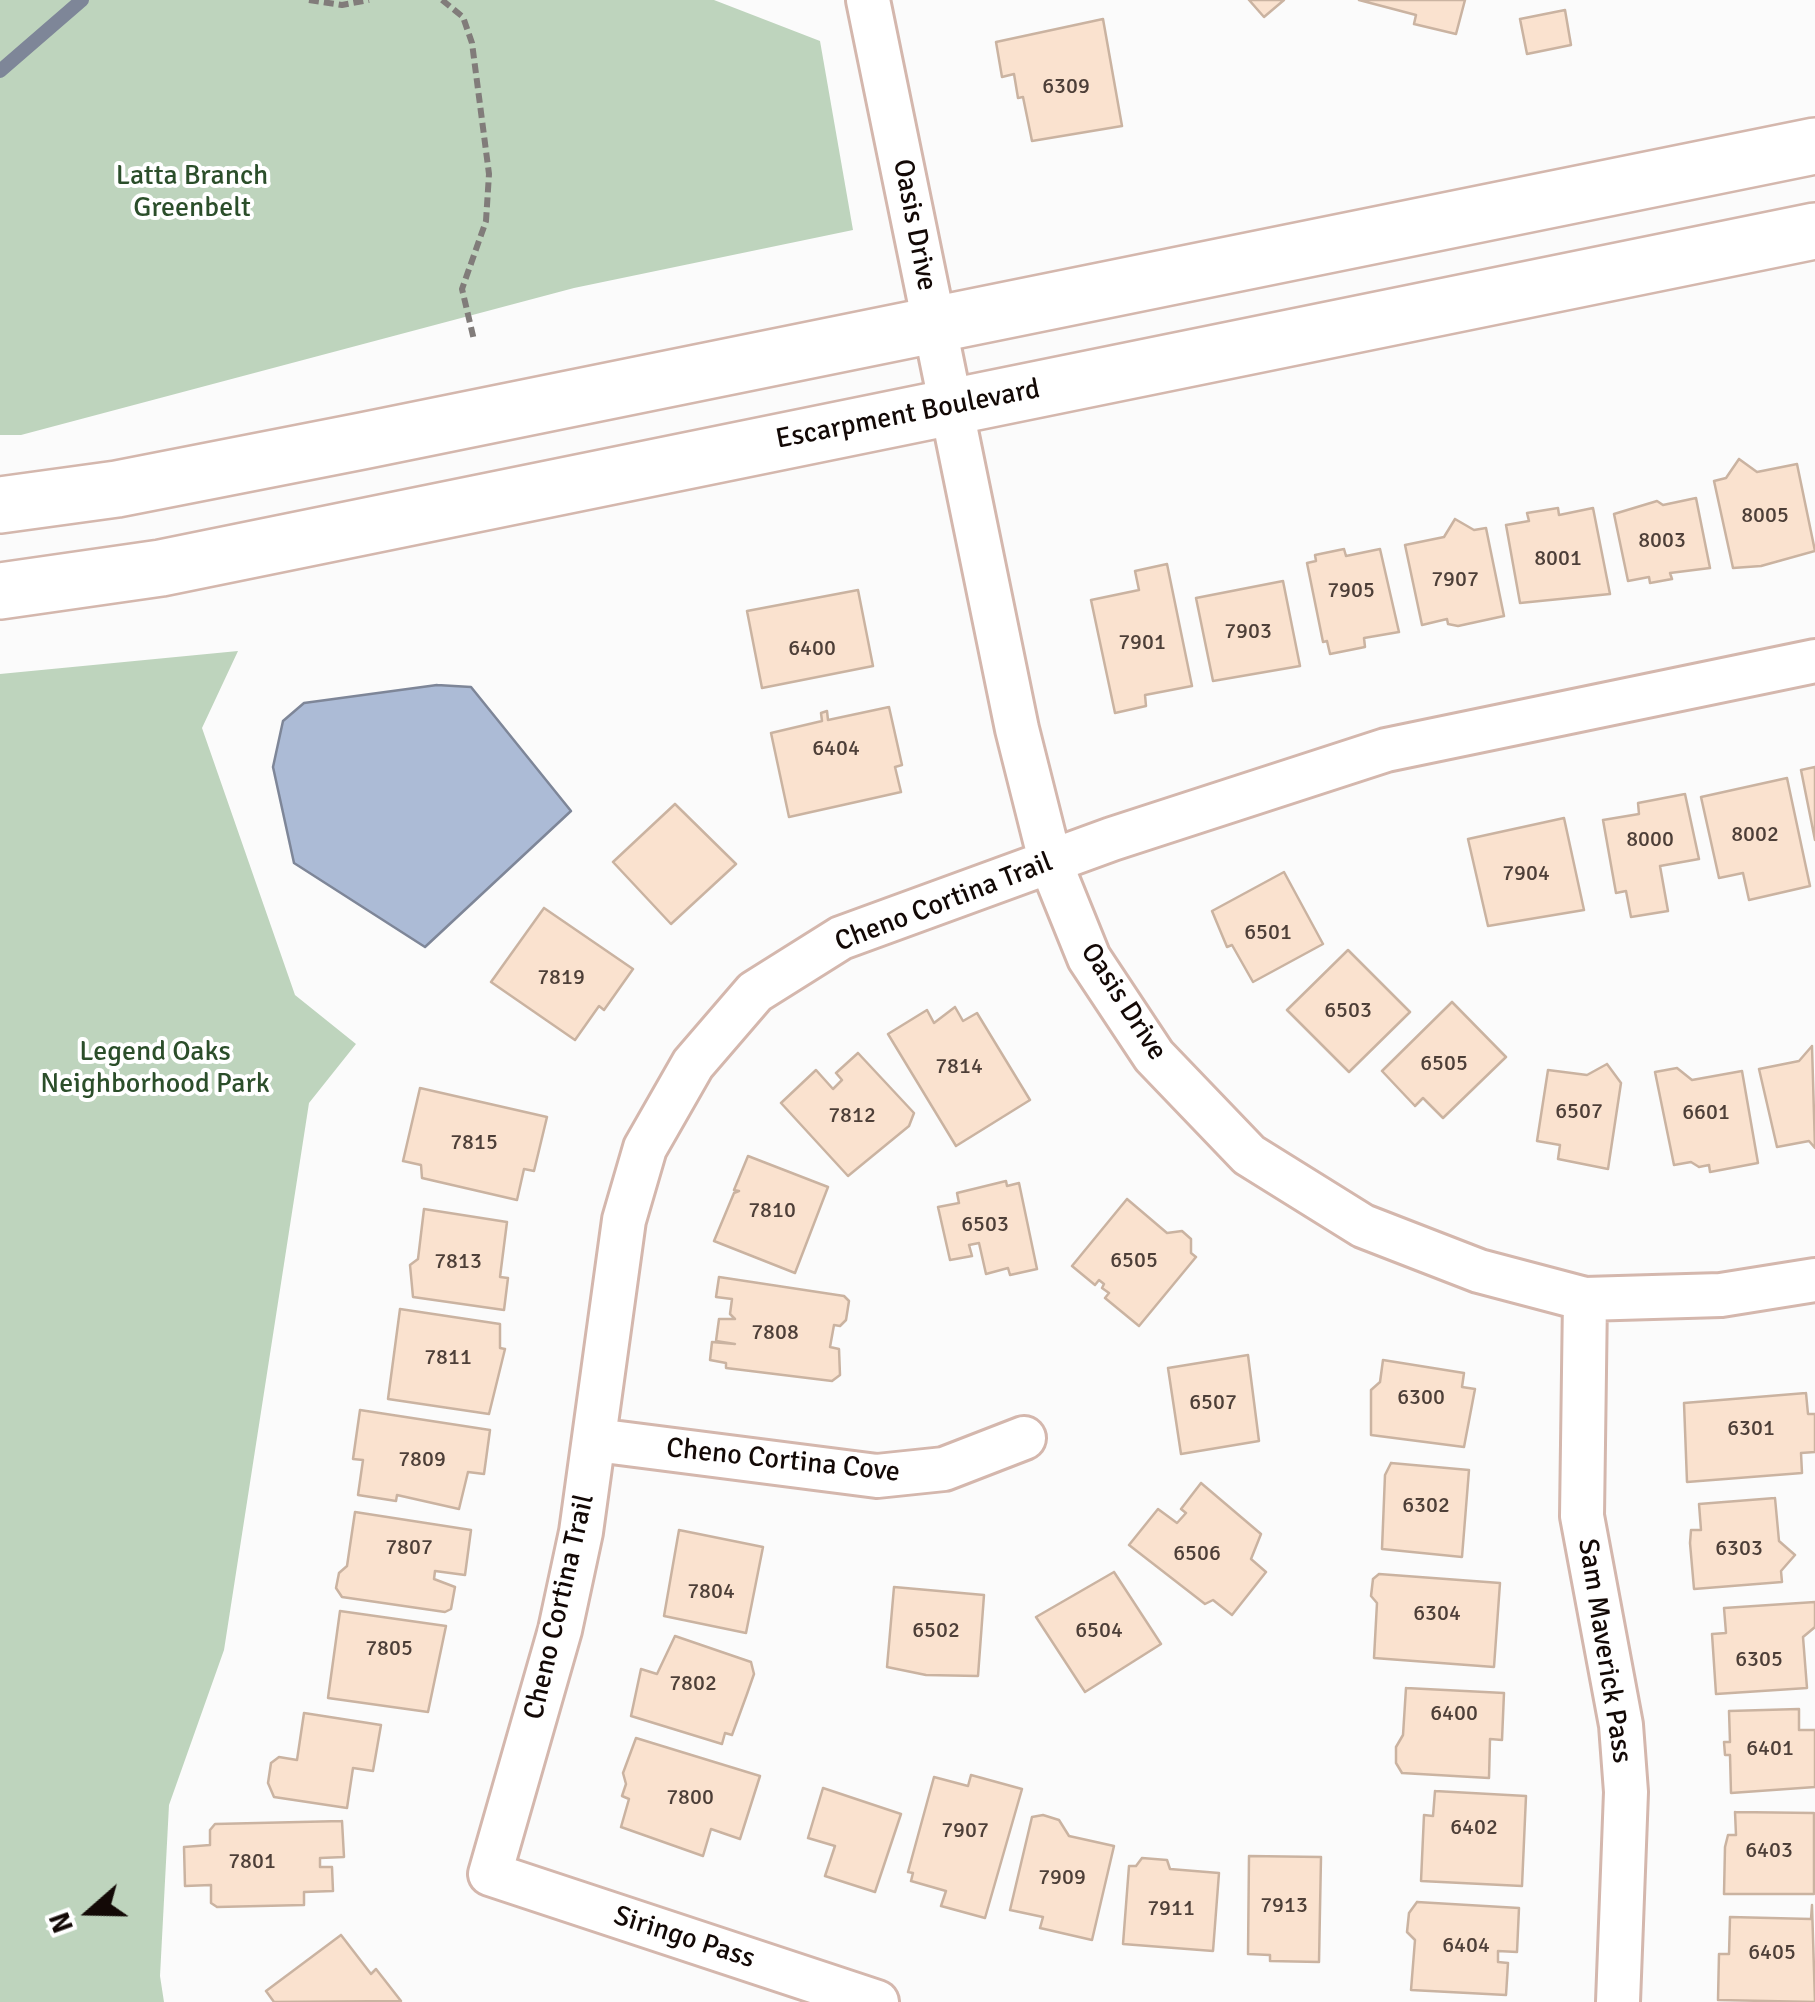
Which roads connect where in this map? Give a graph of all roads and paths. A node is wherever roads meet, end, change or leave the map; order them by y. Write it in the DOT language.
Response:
graph roads {
  1 [pos="310,0"];
  2 [pos="369,0"];
  3 [pos="442,0"];
  4 [pos="868,0"];
  5 [pos="1815,146"];
  6 [pos="1815,231"];
  7 [pos="933,325"];
  8 [pos="474,340"];
  9 [pos="950,406"];
  10 [pos="0,505"];
  11 [pos="0,591"];
  12 [pos="1815,661"];
  13 [pos="1051,864"];
  14 [pos="1815,1280"];
  15 [pos="1585,1299"];
  16 [pos="1024,1438"];
  17 [pos="596,1440"];
  18 [pos="490,1874"];
  19 [pos="877,2002"];
  20 [pos="1618,2002"];
  1 -- 2 [label="path"];
  3 -- 8 [label="path"];
  4 -- 7 [label="street, Oasis Drive"];
  5 -- 7 [label="main road"];
  6 -- 9 [label="main road, Escarpment Boulevard"];
  7 -- 9 [label="street, Oasis Drive"];
  7 -- 10 [label="main road"];
  9 -- 11 [label="main road, Escarpment Boulevard"];
  9 -- 13 [label="street, Oasis Drive"];
  12 -- 13 [label="street, Cheno Cortina Trail"];
  13 -- 15 [label="street, Oasis Drive"];
  13 -- 17 [label="street, Cheno Cortina Trail"];
  14 -- 15 [label="street, Oasis Drive"];
  15 -- 20 [label="street, Sam Maverick Pass"];
  16 -- 17 [label="street, Cheno Cortina Cove"];
  17 -- 18 [label="street, Cheno Cortina Trail"];
  18 -- 19 [label="street, Siringo Pass"];
}
